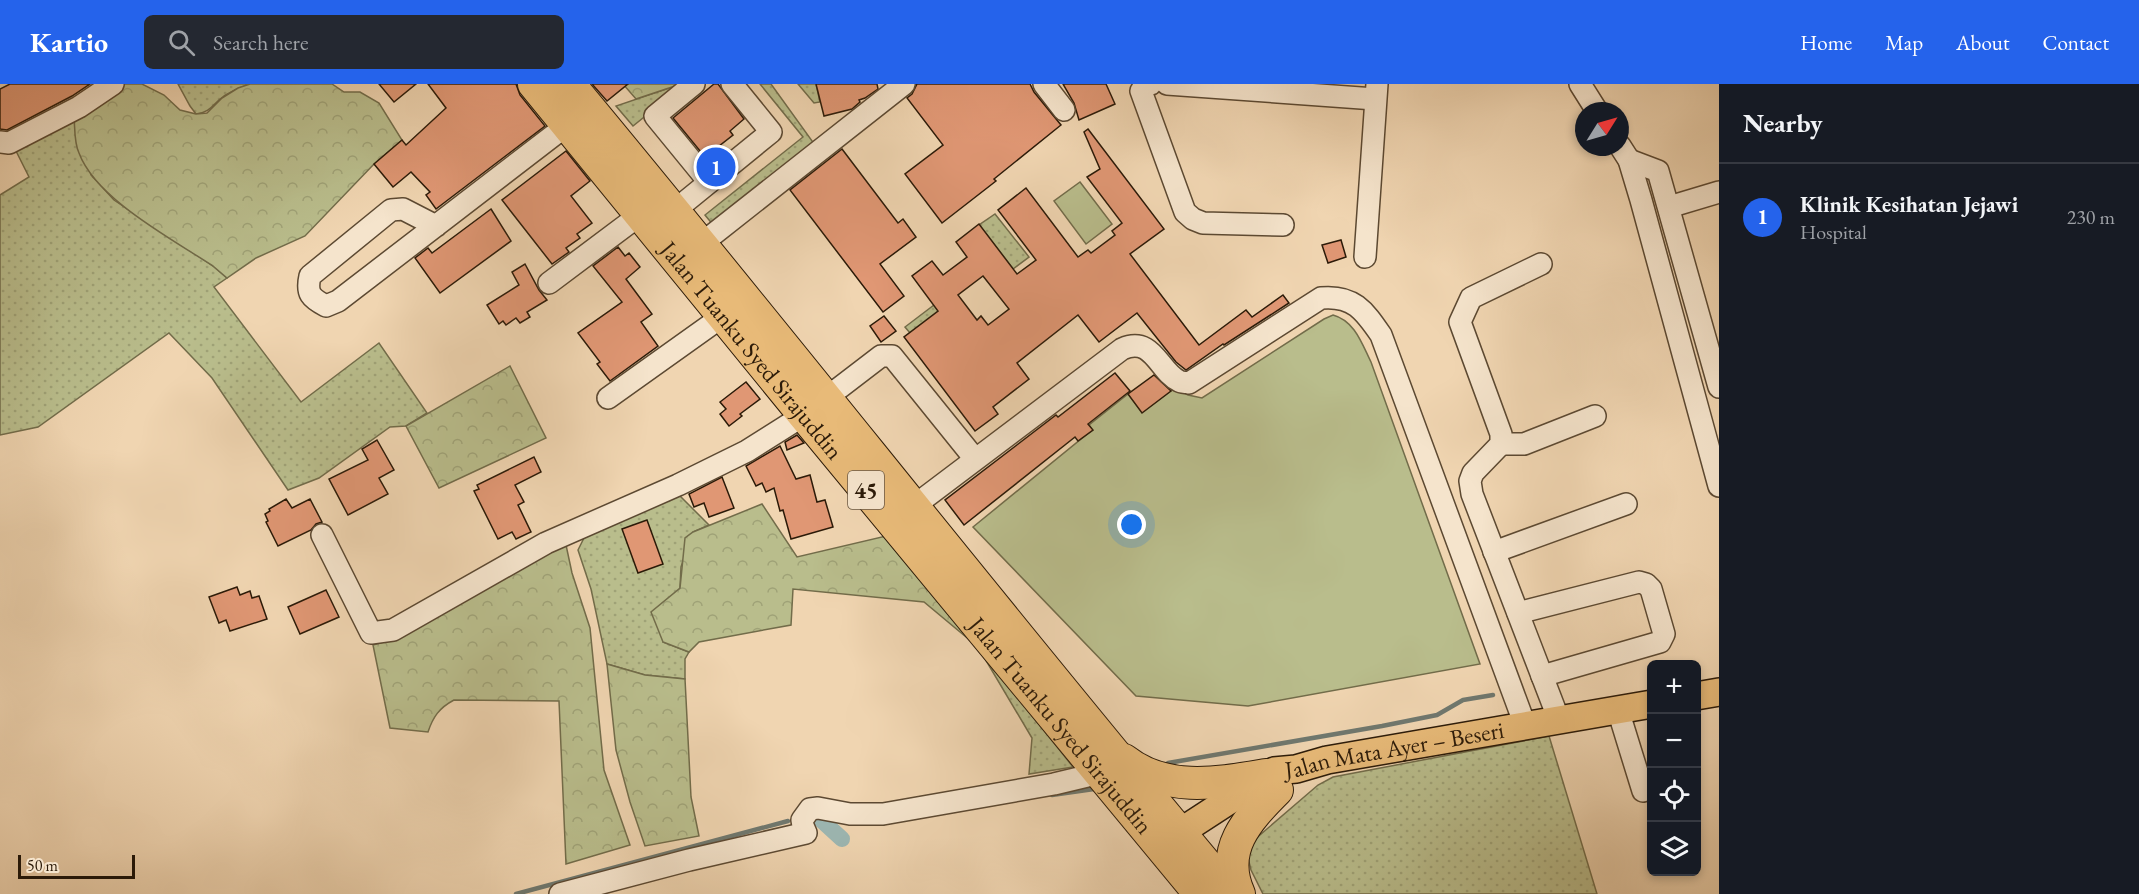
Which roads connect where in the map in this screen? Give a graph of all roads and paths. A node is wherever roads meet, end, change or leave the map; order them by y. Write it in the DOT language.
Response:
graph roads {
  1 [pos="113,84"];
  2 [pos="534,84"];
  3 [pos="568,84"];
  4 [pos="694,84"];
  5 [pos="732,84"];
  6 [pos="904,84"];
  7 [pos="1044,84"];
  8 [pos="1151,84"];
  9 [pos="1167,84"];
  10 [pos="1580,84"];
  11 [pos="1376,92"];
  12 [pos="1591,102"];
  13 [pos="1064,111"];
  14 [pos="567,125"];
  15 [pos="0,142"];
  16 [pos="1629,155"];
  17 [pos="1626,156"];
  18 [pos="710,182"];
  19 [pos="1719,192"];
  20 [pos="1669,207"];
  21 [pos="674,211"];
  22 [pos="641,214"];
  23 [pos="1283,225"];
  24 [pos="436,226"];
  25 [pos="701,244"];
  26 [pos="1365,257"];
  27 [pos="1541,264"];
  28 [pos="549,283"];
  29 [pos="723,316"];
  30 [pos="1719,387"];
  31 [pos="608,398"];
  32 [pos="815,407"];
  33 [pos="1594,416"];
  34 [pos="1501,444"];
  35 [pos="975,459"];
  36 [pos="1719,486"];
  37 [pos="1626,504"];
  38 [pos="914,506"];
  39 [pos="322,535"];
  40 [pos="1494,552"];
  41 [pos="1518,612"];
  42 [pos="1542,676"];
  43 [pos="1719,692"];
  44 [pos="1701,695"];
  45 [pos="1647,705"];
  46 [pos="1618,710"];
  47 [pos="1559,720"];
  48 [pos="1525,725"];
  49 [pos="1105,761"];
  50 [pos="1280,778"];
  51 [pos="1643,791"];
  52 [pos="1174,845"];
  53 [pos="560,894"];
  54 [pos="1200,894"];
  55 [pos="1230,894"];
  56 [pos="1239,894"];
  1 -- 15 [label="street"];
  2 -- 14 [label="highway, Jalan Tuanku Syed Sirajuddin / 45"];
  3 -- 21 [label="highway, Jalan Tuanku Syed Sirajuddin / 45"];
  4 -- 18 [label="street"];
  5 -- 18 [label="street"];
  6 -- 25 [label="street"];
  7 -- 13 [label="street"];
  8 -- 23 [label="street"];
  9 -- 11 [label="street"];
  10 -- 12 [label="street"];
  11 -- 26 [label="street"];
  14 -- 22 [label="highway, Jalan Tuanku Syed Sirajuddin / 45"];
  14 -- 24 [label="street"];
  16 -- 20 [label="street"];
  17 -- 36 [label="street"];
  18 -- 21 [label="street"];
  19 -- 20 [label="street"];
  20 -- 30 [label="street"];
  21 -- 25 [label="highway, Jalan Tuanku Syed Sirajuddin / 45"];
  22 -- 28 [label="street"];
  22 -- 29 [label="highway, Jalan Tuanku Syed Sirajuddin / 45"];
  24 -- 24 [label="street"];
  25 -- 32 [label="highway, Jalan Tuanku Syed Sirajuddin / 45"];
  27 -- 34 [label="street"];
  29 -- 31 [label="street"];
  29 -- 32 [label="highway, Jalan Tuanku Syed Sirajuddin / 45"];
  32 -- 35 [label="street"];
  32 -- 38 [label="highway, Jalan Tuanku Syed Sirajuddin / 45"];
  32 -- 39 [label="street"];
  32 -- 49 [label="highway, Jalan Tuanku Syed Sirajuddin / 45"];
  33 -- 34 [label="street"];
  34 -- 40 [label="street"];
  35 -- 38 [label="street"];
  35 -- 48 [label="street"];
  37 -- 40 [label="street"];
  38 -- 49 [label="highway, Jalan Tuanku Syed Sirajuddin / 45"];
  40 -- 41 [label="street"];
  41 -- 42 [label="street"];
  41 -- 42 [label="street"];
  42 -- 47 [label="street"];
  43 -- 44 [label="main road"];
  45 -- 46 [label="main road, Jalan Mata Ayer – Beseri"];
  46 -- 47 [label="main road, Jalan Mata Ayer – Beseri"];
  46 -- 51 [label="street"];
  47 -- 48 [label="main road, Jalan Mata Ayer – Beseri"];
  48 -- 50 [label="main road, Jalan Mata Ayer – Beseri"];
  49 -- 50 [label="highway"];
  49 -- 52 [label="highway, Jalan Tuanku Syed Sirajuddin / 45"];
  49 -- 53 [label="street"];
  50 -- 52 [label="main road, Jalan Mata Ayer – Beseri"];
  50 -- 56 [label="highway"];
  52 -- 54 [label="highway, Jalan Tuanku Syed Sirajuddin / 45"];
  52 -- 55 [label="highway, Jalan Tuanku Syed Sirajuddin / 45"];
}
